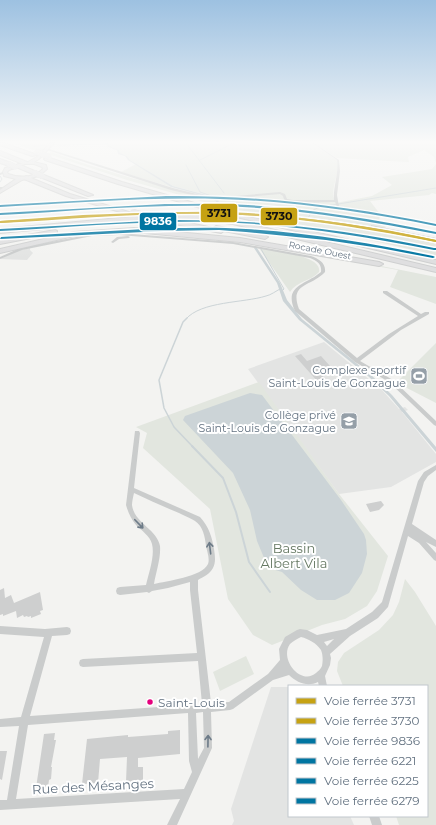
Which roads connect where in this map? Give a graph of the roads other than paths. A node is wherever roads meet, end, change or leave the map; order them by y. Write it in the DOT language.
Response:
graph roads {
  1 [pos="8,182"];
  2 [pos="18,182"];
  3 [pos="42,182"];
  4 [pos="46,182"];
  5 [pos="71,182"];
  6 [pos="116,182"];
  7 [pos="126,182"];
  8 [pos="146,182"];
  9 [pos="338,182"];
  10 [pos="0,189"];
  11 [pos="336,201"];
  12 [pos="338,206"];
  13 [pos="132,212"];
  14 [pos="157,219"];
  15 [pos="372,226"];
  16 [pos="0,231"];
  17 [pos="160,236"];
  18 [pos="0,239"];
  19 [pos="436,239"];
  20 [pos="240,240"];
  21 [pos="0,242"];
  22 [pos="114,242"];
  23 [pos="0,252"];
  24 [pos="0,258"];
  25 [pos="436,258"];
  26 [pos="436,262"];
  27 [pos="436,272"];
  28 [pos="385,292"];
  29 [pos="427,313"];
  30 [pos="421,316"];
  31 [pos="357,361"];
  32 [pos="436,424"];
  33 [pos="137,433"];
  34 [pos="436,468"];
  35 [pos="131,489"];
  36 [pos="407,527"];
  37 [pos="435,542"];
  38 [pos="426,548"];
  39 [pos="436,558"];
  40 [pos="194,578"];
  41 [pos="149,589"];
  42 [pos="120,591"];
  43 [pos="0,630"];
  44 [pos="67,631"];
  45 [pos="49,633"];
  46 [pos="347,633"];
  47 [pos="318,639"];
  48 [pos="326,652"];
  49 [pos="202,657"];
  50 [pos="284,661"];
  51 [pos="83,663"];
  52 [pos="289,671"];
  53 [pos="322,675"];
  54 [pos="271,677"];
  55 [pos="311,683"];
  56 [pos="323,685"];
  57 [pos="192,708"];
  58 [pos="207,708"];
  59 [pos="24,721"];
  60 [pos="0,723"];
  61 [pos="197,773"];
  62 [pos="187,794"];
  63 [pos="11,804"];
  64 [pos="0,805"];
  65 [pos="172,825"];
  1 -- 10 [label="main road"];
  2 -- 10 [label="main road"];
  3 -- 13 [label="highway"];
  4 -- 13 [label="highway, Rocade Ouest"];
  5 -- 13 [label="highway"];
  6 -- 26 [label="highway"];
  7 -- 25 [label="highway"];
  8 -- 11 [label="street"];
  9 -- 11 [label="street"];
  11 -- 12 [label="street"];
  13 -- 14 [label="highway, bridge"];
  13 -- 27 [label="highway, Rocade Ouest, bridge"];
  14 -- 16 [label="highway"];
  14 -- 18 [label="highway"];
  14 -- 27 [label="highway, Rocade Ouest"];
  14 -- 27 [label="highway"];
  15 -- 19 [label="street"];
  17 -- 22 [label="street"];
  17 -- 24 [label="street"];
  17 -- 31 [label="street"];
  20 -- 21 [label="highway"];
  20 -- 23 [label="highway"];
  20 -- 27 [label="highway"];
  28 -- 30 [label="street"];
  29 -- 30 [label="street"];
  30 -- 31 [label="street"];
  31 -- 32 [label="street"];
  33 -- 35 [label="street"];
  34 -- 36 [label="street"];
  40 -- 35 [label="street, one-way"];
  35 -- 41 [label="street, one-way"];
  36 -- 37 [label="street"];
  36 -- 38 [label="street"];
  36 -- 46 [label="street"];
  37 -- 38 [label="street"];
  38 -- 39 [label="street"];
  40 -- 41 [label="street"];
  40 -- 49 [label="street"];
  41 -- 42 [label="street"];
  43 -- 45 [label="street"];
  44 -- 45 [label="street"];
  45 -- 59 [label="street"];
  46 -- 47 [label="street"];
  46 -- 48 [label="street"];
  47 -- 48 [label="street"];
  47 -- 50 [label="street"];
  48 -- 53 [label="street"];
  49 -- 51 [label="street"];
  49 -- 58 [label="street"];
  50 -- 52 [label="street"];
  50 -- 54 [label="street"];
  52 -- 54 [label="street"];
  52 -- 55 [label="street"];
  53 -- 55 [label="street"];
  53 -- 56 [label="street"];
  54 -- 58 [label="street"];
  57 -- 58 [label="street"];
  57 -- 59 [label="street"];
  57 -- 61 [label="street"];
  61 -- 58 [label="street, one-way"];
  59 -- 60 [label="street"];
  59 -- 63 [label="street"];
  61 -- 62 [label="street"];
  62 -- 63 [label="street, Rue des Mésanges"];
  62 -- 65 [label="street"];
  63 -- 64 [label="street, Rue des Mésanges"];
}
